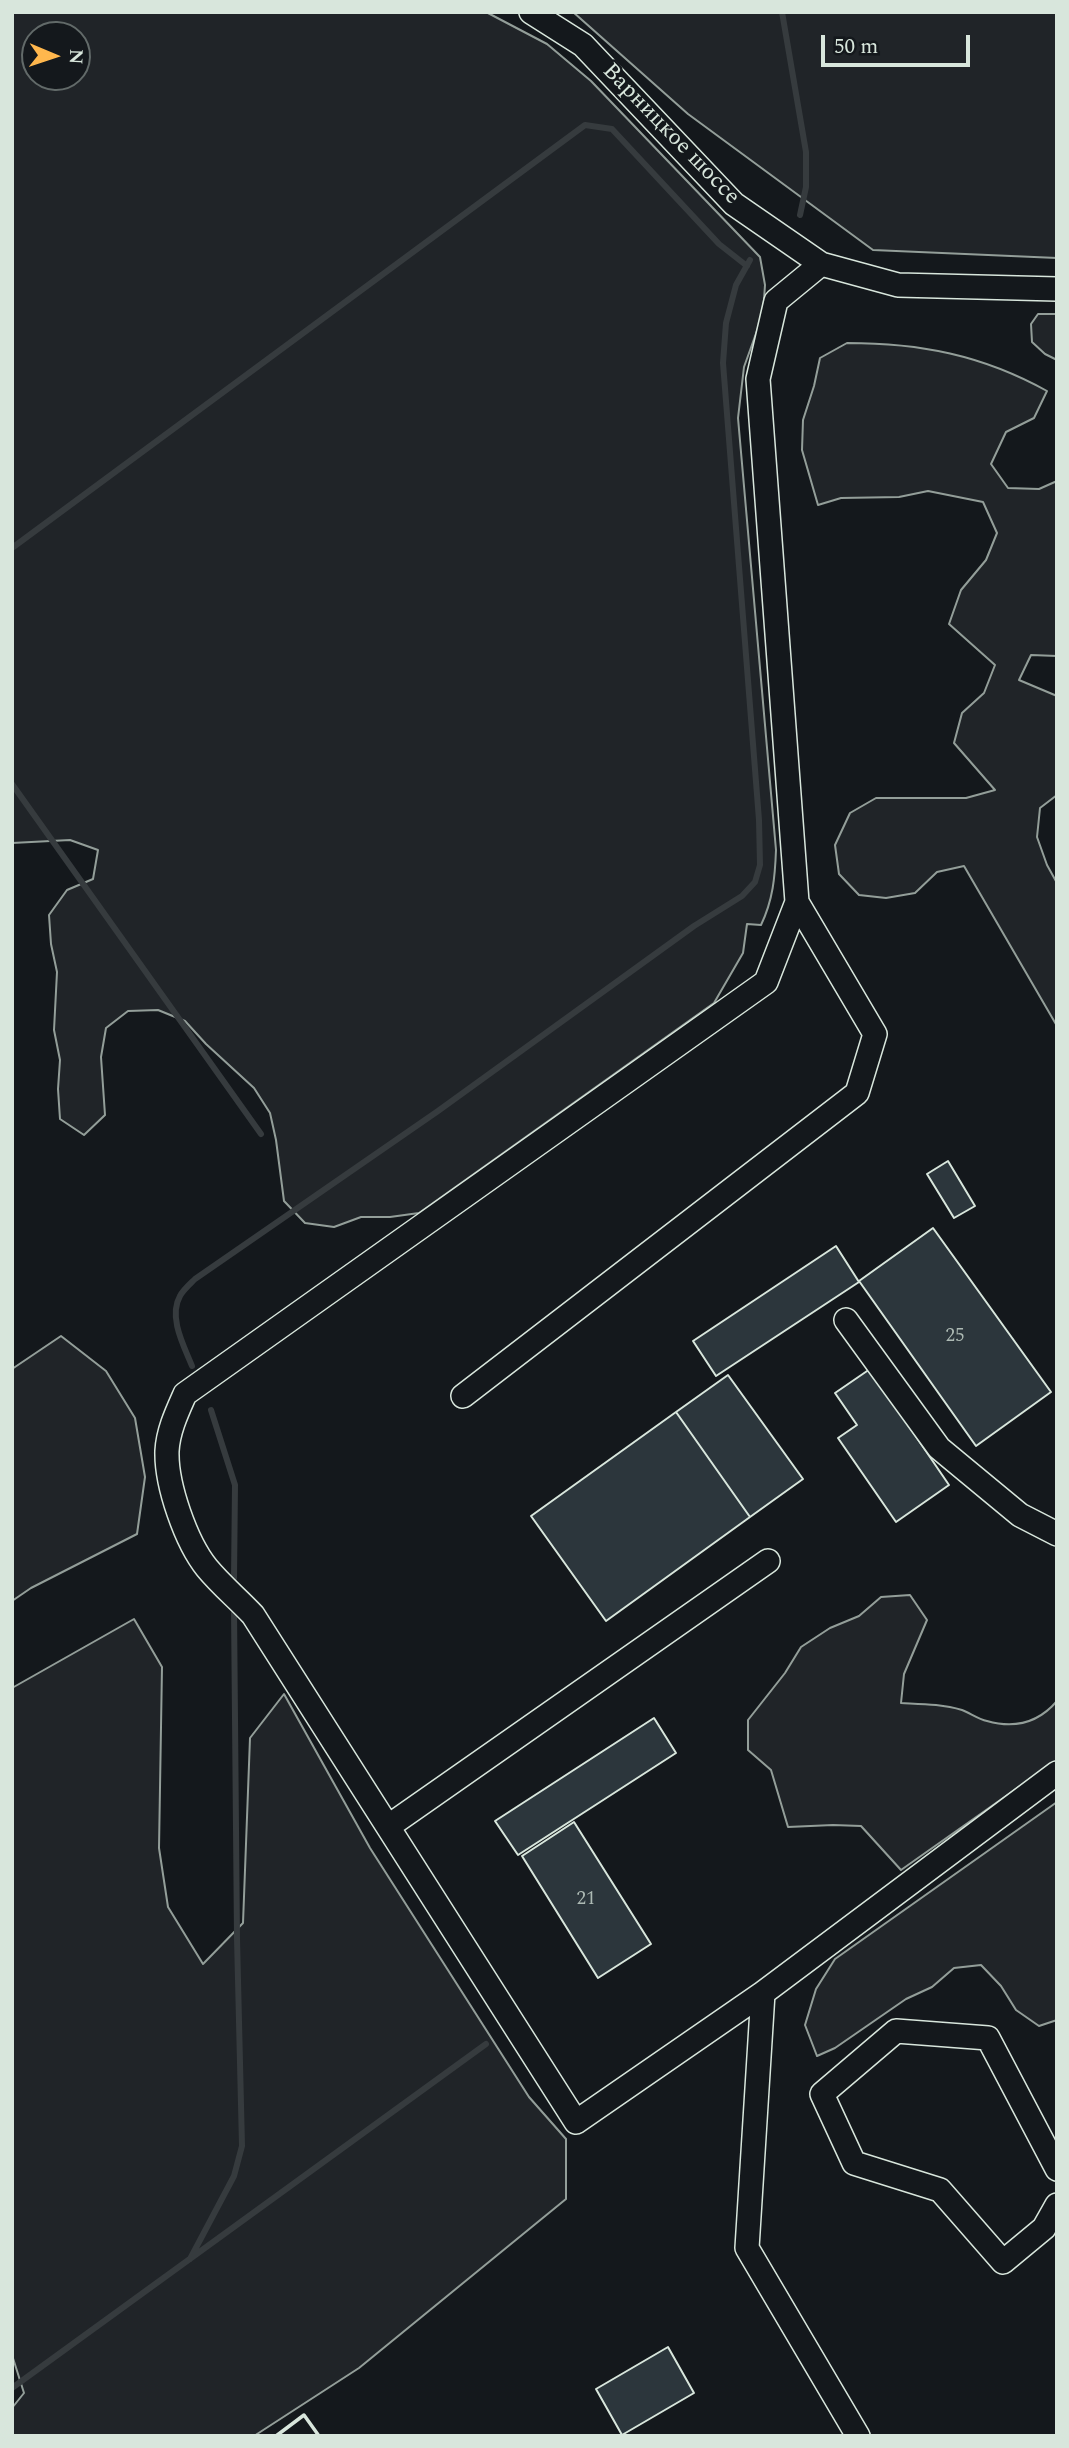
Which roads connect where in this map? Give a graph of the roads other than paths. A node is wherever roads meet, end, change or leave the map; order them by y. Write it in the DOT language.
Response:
graph roads {
  1 [pos="531,12"];
  2 [pos="821,264"];
  3 [pos="1057,289"];
  4 [pos="797,902"];
  5 [pos="846,1320"];
  6 [pos="463,1396"];
  7 [pos="1057,1534"];
  8 [pos="768,1561"];
  9 [pos="1057,1773"];
  10 [pos="389,1826"];
  11 [pos="763,1993"];
  12 [pos="1057,2169"];
  13 [pos="1057,2205"];
  14 [pos="858,2436"];
  1 -- 2 [label="street, Варницкое шоссе"];
  2 -- 3 [label="street, Варницкое шоссе"];
  2 -- 4 [label="street"];
  4 -- 6 [label="street"];
  4 -- 10 [label="street"];
  5 -- 7 [label="street"];
  8 -- 10 [label="street"];
  9 -- 11 [label="street"];
  10 -- 11 [label="street"];
  11 -- 14 [label="street"];
  12 -- 13 [label="street"];
}
